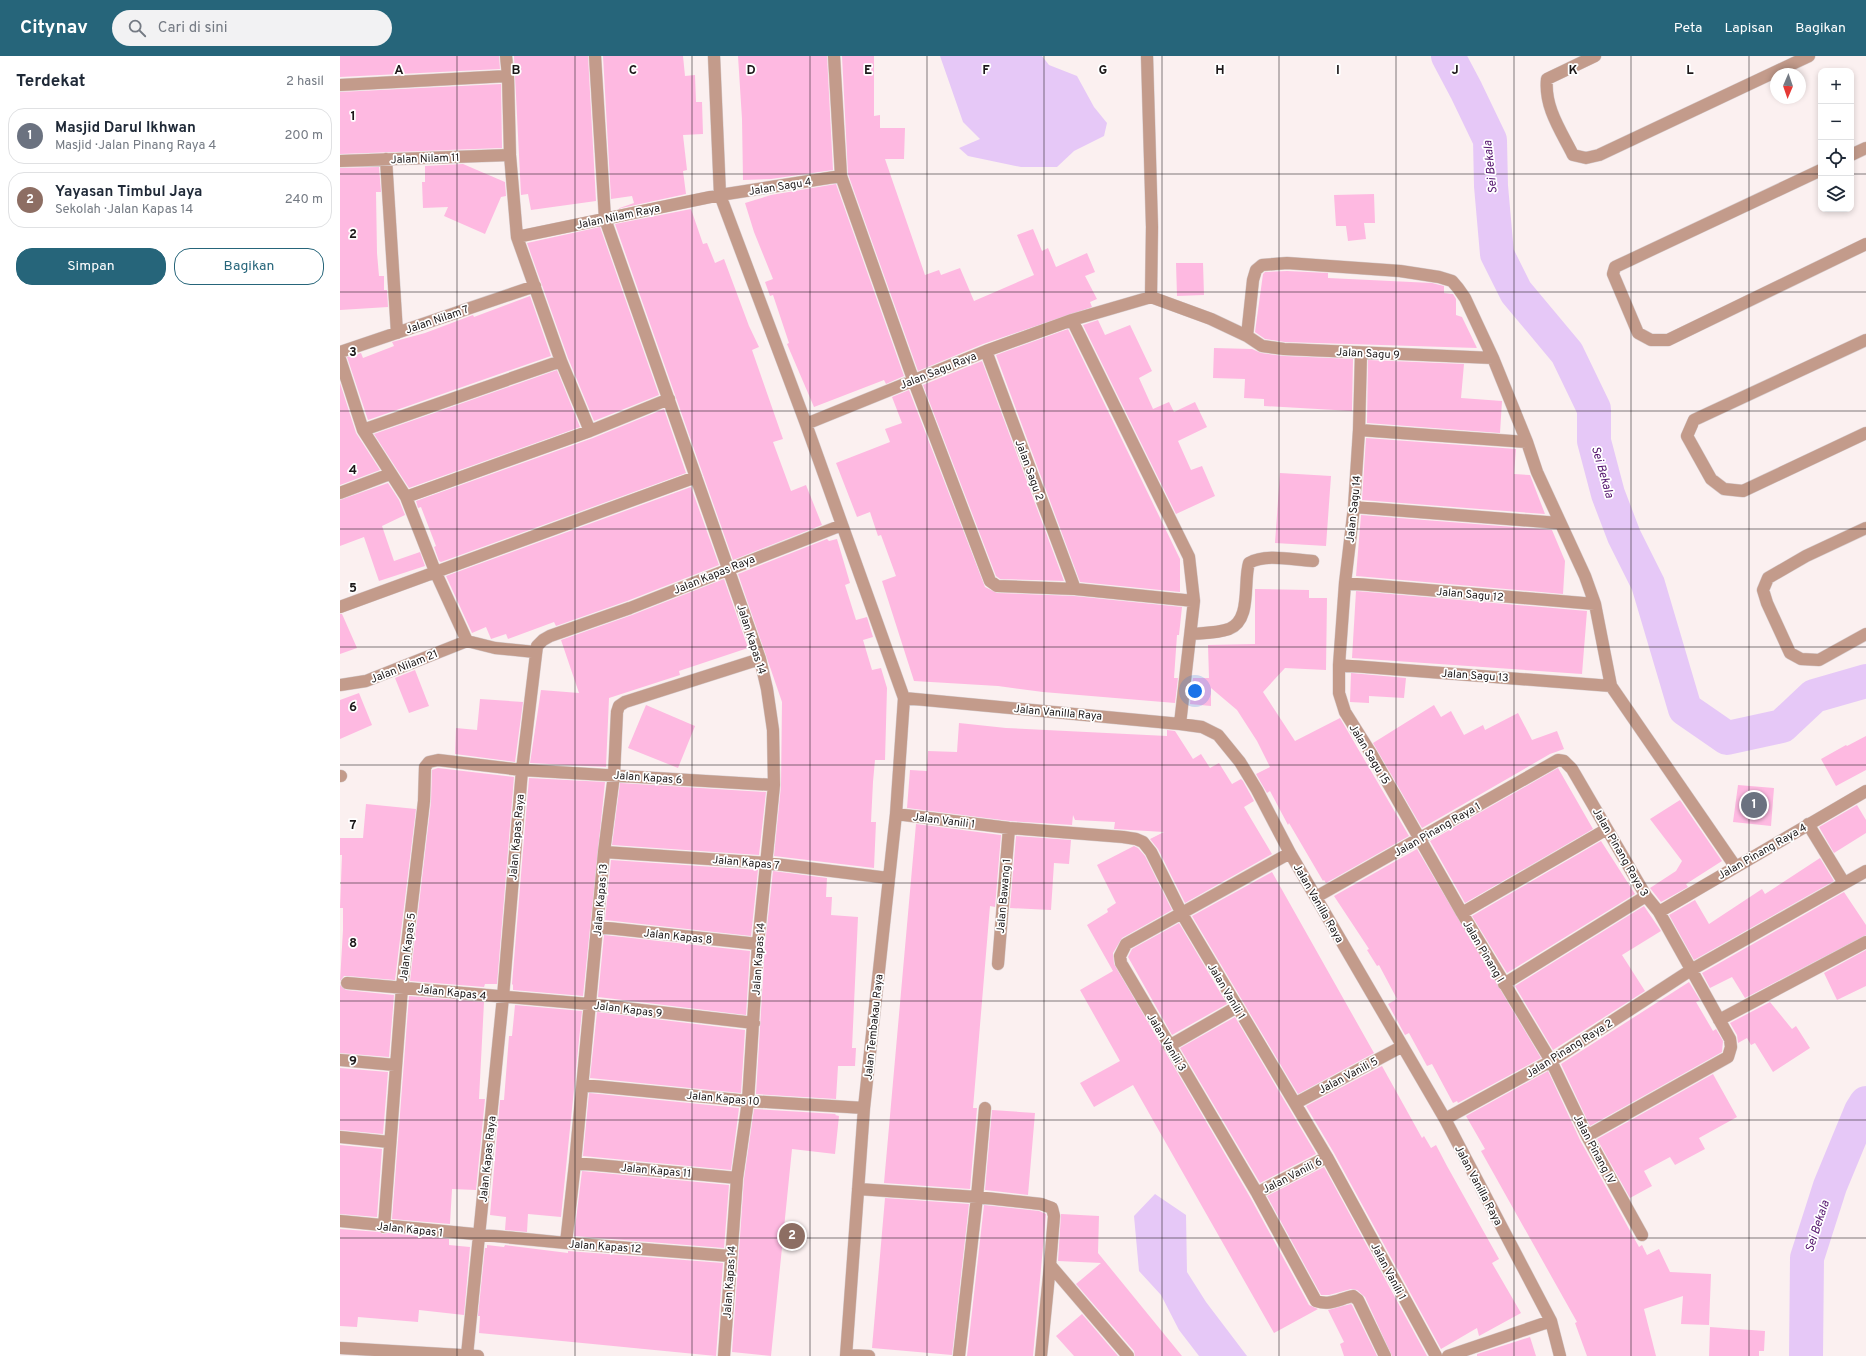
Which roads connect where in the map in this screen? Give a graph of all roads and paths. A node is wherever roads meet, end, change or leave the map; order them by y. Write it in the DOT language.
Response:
graph roads {
  1 [pos="506,56"];
  2 [pos="595,56"];
  3 [pos="714,56"];
  4 [pos="834,56"];
  5 [pos="1147,56"];
  6 [pos="1595,56"];
  7 [pos="1810,56"];
  8 [pos="508,76"];
  9 [pos="340,85"];
  10 [pos="1866,148"];
  11 [pos="1854,154"];
  12 [pos="510,155"];
  13 [pos="386,159"];
  14 [pos="340,161"];
  15 [pos="1818,171"];
  16 [pos="841,176"];
  17 [pos="720,195"];
  18 [pos="606,219"];
  19 [pos="517,237"];
  20 [pos="1866,244"];
  21 [pos="535,286"];
  22 [pos="1151,297"];
  23 [pos="1072,320"];
  24 [pos="397,333"];
  25 [pos="1247,336"];
  26 [pos="1866,340"];
  27 [pos="986,351"];
  28 [pos="340,352"];
  29 [pos="1361,353"];
  30 [pos="340,358"];
  31 [pos="1493,358"];
  32 [pos="561,361"];
  33 [pos="913,379"];
  34 [pos="669,399"];
  35 [pos="806,424"];
  36 [pos="363,430"];
  37 [pos="1359,430"];
  38 [pos="590,431"];
  39 [pos="1866,433"];
  40 [pos="1527,442"];
  41 [pos="390,474"];
  42 [pos="696,477"];
  43 [pos="340,493"];
  44 [pos="406,497"];
  45 [pos="1354,507"];
  46 [pos="1559,523"];
  47 [pos="842,525"];
  48 [pos="1866,528"];
  49 [pos="1313,561"];
  50 [pos="728,568"];
  51 [pos="434,571"];
  52 [pos="1345,584"];
  53 [pos="1074,589"];
  54 [pos="1194,601"];
  55 [pos="1595,604"];
  56 [pos="340,607"];
  57 [pos="1191,634"];
  58 [pos="1866,634"];
  59 [pos="467,641"];
  60 [pos="535,652"];
  61 [pos="760,659"];
  62 [pos="1339,665"];
  63 [pos="340,685"];
  64 [pos="1611,686"];
  65 [pos="904,698"];
  66 [pos="1180,724"];
  67 [pos="1558,760"];
  68 [pos="522,770"];
  69 [pos="614,775"];
  70 [pos="774,785"];
  71 [pos="1866,791"];
  72 [pos="896,814"];
  73 [pos="1808,824"];
  74 [pos="1009,828"];
  75 [pos="1607,829"];
  76 [pos="1418,839"];
  77 [pos="604,852"];
  78 [pos="1290,853"];
  79 [pos="767,863"];
  80 [pos="1735,866"];
  81 [pos="1866,871"];
  82 [pos="888,878"];
  83 [pos="1844,883"];
  84 [pos="1646,896"];
  85 [pos="1316,897"];
  86 [pos="1659,912"];
  87 [pos="1462,913"];
  88 [pos="1182,914"];
  89 [pos="598,927"];
  90 [pos="1866,942"];
  91 [pos="758,944"];
  92 [pos="998,964"];
  93 [pos="1691,970"];
  94 [pos="347,983"];
  95 [pos="1504,984"];
  96 [pos="402,987"];
  97 [pos="503,998"];
  98 [pos="589,1004"];
  99 [pos="1237,1007"];
  100 [pos="1719,1020"];
  101 [pos="754,1023"];
  102 [pos="1169,1046"];
  103 [pos="1401,1047"];
  104 [pos="340,1060"];
  105 [pos="1551,1061"];
  106 [pos="396,1065"];
  107 [pos="583,1085"];
  108 [pos="748,1101"];
  109 [pos="1296,1103"];
  110 [pos="864,1108"];
  111 [pos="986,1108"];
  112 [pos="1445,1119"];
  113 [pos="1588,1136"];
  114 [pos="340,1137"];
  115 [pos="389,1142"];
  116 [pos="1327,1157"];
  117 [pos="575,1163"];
  118 [pos="737,1178"];
  119 [pos="858,1190"];
  120 [pos="1257,1193"];
  121 [pos="977,1197"];
  122 [pos="340,1221"];
  123 [pos="384,1227"];
  124 [pos="1642,1235"];
  125 [pos="480,1236"];
  126 [pos="566,1243"];
  127 [pos="730,1256"];
  128 [pos="1050,1265"];
  129 [pos="1552,1320"];
  130 [pos="340,1348"];
  131 [pos="846,1355"];
  132 [pos="472,1356"];
  133 [pos="724,1356"];
  134 [pos="869,1356"];
  135 [pos="958,1356"];
  136 [pos="1041,1356"];
  137 [pos="1128,1356"];
  138 [pos="1385,1356"];
  139 [pos="1436,1356"];
  140 [pos="1448,1356"];
  141 [pos="1560,1356"];
  1 -- 8 [label="street"];
  2 -- 18 [label="street, Jalan Kapas 14"];
  3 -- 17 [label="street"];
  4 -- 16 [label="street"];
  5 -- 22 [label="street"];
  6 -- 7 [label="street"];
  8 -- 9 [label="street"];
  8 -- 12 [label="street"];
  10 -- 11 [label="street"];
  12 -- 13 [label="street, Jalan Nilam 11"];
  12 -- 19 [label="street"];
  13 -- 14 [label="street, Jalan Nilam 11"];
  13 -- 24 [label="street"];
  15 -- 20 [label="street"];
  16 -- 17 [label="street, Jalan Sagu 4"];
  16 -- 33 [label="street"];
  17 -- 18 [label="street, Jalan Nilam Raya"];
  17 -- 35 [label="street"];
  18 -- 19 [label="street, Jalan Nilam Raya"];
  18 -- 34 [label="street, Jalan Kapas 14"];
  19 -- 21 [label="street"];
  21 -- 24 [label="street, Jalan Nilam 7"];
  21 -- 32 [label="street"];
  22 -- 23 [label="street, Jalan Sagu Raya"];
  22 -- 25 [label="street, Jalan Sagu 9"];
  23 -- 27 [label="street, Jalan Sagu Raya"];
  23 -- 54 [label="street"];
  24 -- 28 [label="street, Jalan Nilam 7"];
  25 -- 29 [label="street, Jalan Sagu 9"];
  25 -- 31 [label="street"];
  26 -- 39 [label="street"];
  27 -- 33 [label="street, Jalan Sagu Raya"];
  27 -- 53 [label="street, Jalan Sagu 2"];
  29 -- 31 [label="street, Jalan Sagu 9"];
  29 -- 37 [label="street, Jalan Sagu 14"];
  30 -- 36 [label="street"];
  31 -- 40 [label="street"];
  32 -- 36 [label="street"];
  32 -- 38 [label="street"];
  33 -- 35 [label="street, Jalan Sagu Raya"];
  33 -- 53 [label="street"];
  34 -- 38 [label="street"];
  34 -- 42 [label="street, Jalan Kapas 14"];
  35 -- 47 [label="street"];
  36 -- 41 [label="street"];
  37 -- 40 [label="street"];
  37 -- 45 [label="street, Jalan Sagu 14"];
  38 -- 44 [label="street"];
  40 -- 46 [label="street"];
  41 -- 43 [label="street"];
  41 -- 44 [label="street"];
  42 -- 50 [label="street, Jalan Kapas 14"];
  42 -- 51 [label="street"];
  44 -- 51 [label="street"];
  45 -- 46 [label="street"];
  45 -- 52 [label="street, Jalan Sagu 14"];
  46 -- 55 [label="street"];
  47 -- 50 [label="street, Jalan Kapas Raya"];
  47 -- 65 [label="street"];
  48 -- 58 [label="street"];
  49 -- 57 [label="street"];
  50 -- 60 [label="street, Jalan Kapas Raya"];
  50 -- 61 [label="street, Jalan Kapas 14"];
  51 -- 56 [label="street"];
  51 -- 59 [label="street"];
  52 -- 55 [label="street, Jalan Sagu 12"];
  52 -- 62 [label="street, Jalan Sagu 14"];
  53 -- 54 [label="street"];
  54 -- 57 [label="street"];
  55 -- 64 [label="street"];
  57 -- 66 [label="street"];
  59 -- 60 [label="street"];
  59 -- 63 [label="street, Jalan Nilam 21"];
  60 -- 68 [label="street, Jalan Kapas Raya"];
  61 -- 69 [label="street, Jalan Kapas 13"];
  61 -- 70 [label="street, Jalan Kapas 14"];
  62 -- 64 [label="street, Jalan Sagu 13"];
  62 -- 76 [label="street, Jalan Sagu 15"];
  64 -- 80 [label="street"];
  65 -- 66 [label="street, Jalan Vanilla Raya"];
  65 -- 72 [label="street, Jalan Tembakau Raya"];
  66 -- 78 [label="street, Jalan Vanilla Raya"];
  67 -- 75 [label="street, Jalan Pinang Raya 3"];
  67 -- 76 [label="street, Jalan Pinang Raya 1"];
  68 -- 69 [label="street, Jalan Kapas 6"];
  68 -- 96 [label="street, Jalan Kapas 5"];
  68 -- 97 [label="street, Jalan Kapas Raya"];
  69 -- 70 [label="street, Jalan Kapas 6"];
  69 -- 77 [label="street, Jalan Kapas 13"];
  70 -- 79 [label="street, Jalan Kapas 14"];
  71 -- 73 [label="street, Jalan Pinang Raya 4"];
  72 -- 74 [label="street, Jalan Vanili 1"];
  72 -- 82 [label="street, Jalan Tembakau Raya"];
  73 -- 80 [label="street, Jalan Pinang Raya 4"];
  73 -- 83 [label="street"];
  74 -- 88 [label="street, Jalan Vanili 1"];
  74 -- 92 [label="street, Jalan Bawang 1"];
  75 -- 84 [label="street, Jalan Pinang Raya 3"];
  75 -- 87 [label="street"];
  76 -- 85 [label="street, Jalan Pinang Raya 1"];
  76 -- 87 [label="street, Jalan Pinang I"];
  77 -- 79 [label="street, Jalan Kapas 7"];
  77 -- 89 [label="street, Jalan Kapas 13"];
  78 -- 85 [label="street, Jalan Vanilla Raya"];
  78 -- 88 [label="street, Jalan Vanili 3"];
  79 -- 82 [label="street, Jalan Kapas 7"];
  79 -- 91 [label="street, Jalan Kapas 14"];
  80 -- 86 [label="street, Jalan Pinang Raya 4"];
  81 -- 83 [label="street, Jalan Pinang Raya 2"];
  82 -- 110 [label="street, Jalan Tembakau Raya"];
  83 -- 93 [label="street, Jalan Pinang Raya 2"];
  84 -- 86 [label="street, Jalan Pinang Raya 3"];
  84 -- 95 [label="street"];
  85 -- 103 [label="street, Jalan Vanilla Raya"];
  86 -- 93 [label="street, Jalan Pinang Raya 3"];
  87 -- 95 [label="street, Jalan Pinang I"];
  88 -- 99 [label="street, Jalan Vanili 1"];
  88 -- 102 [label="street, Jalan Vanili 3"];
  89 -- 91 [label="street, Jalan Kapas 8"];
  89 -- 98 [label="street, Jalan Kapas 13"];
  90 -- 100 [label="street"];
  91 -- 101 [label="street, Jalan Kapas 14"];
  93 -- 100 [label="street, Jalan Pinang Raya 3"];
  93 -- 105 [label="street, Jalan Pinang Raya 2"];
  94 -- 96 [label="street, Jalan Kapas 4"];
  95 -- 105 [label="street, Jalan Pinang I"];
  96 -- 97 [label="street, Jalan Kapas 4"];
  96 -- 106 [label="street, Jalan Kapas 5"];
  97 -- 98 [label="street, Jalan Kapas 9"];
  97 -- 125 [label="street, Jalan Kapas Raya"];
  98 -- 101 [label="street, Jalan Kapas 9"];
  98 -- 107 [label="street, Jalan Kapas 13"];
  99 -- 102 [label="street"];
  99 -- 109 [label="street, Jalan Vanili 1"];
  100 -- 113 [label="street, Jalan Pinang Raya 3"];
  101 -- 108 [label="street, Jalan Kapas 14"];
  102 -- 120 [label="street, Jalan Vanili 3"];
  103 -- 109 [label="street, Jalan Vanili 5"];
  103 -- 112 [label="street, Jalan Vanilla Raya"];
  104 -- 106 [label="street"];
  105 -- 112 [label="street, Jalan Pinang Raya 2"];
  105 -- 113 [label="street, Jalan Pinang IV"];
  106 -- 115 [label="street, Jalan Kapas 5"];
  107 -- 108 [label="street, Jalan Kapas 10"];
  107 -- 117 [label="street, Jalan Kapas 13"];
  108 -- 110 [label="street, Jalan Kapas 10"];
  108 -- 118 [label="street, Jalan Kapas 14"];
  109 -- 116 [label="street, Jalan Vanili 1"];
  110 -- 119 [label="street, Jalan Tembakau Raya"];
  111 -- 121 [label="street"];
  112 -- 129 [label="street, Jalan Vanilla Raya"];
  113 -- 124 [label="street, Jalan Pinang IV"];
  114 -- 115 [label="street"];
  115 -- 123 [label="street, Jalan Kapas 5"];
  116 -- 120 [label="street, Jalan Vanili 6"];
  116 -- 139 [label="street, Jalan Vanili 1"];
  117 -- 118 [label="street, Jalan Kapas 11"];
  117 -- 126 [label="street, Jalan Kapas 13"];
  118 -- 127 [label="street, Jalan Kapas 14"];
  119 -- 121 [label="street"];
  119 -- 131 [label="street, Jalan Tembakau Raya"];
  120 -- 138 [label="street, Jalan Vanili 3"];
  121 -- 128 [label="street"];
  121 -- 135 [label="street"];
  122 -- 123 [label="street, Jalan Kapas 1"];
  123 -- 125 [label="street, Jalan Kapas 1"];
  125 -- 126 [label="street, Jalan Kapas 12"];
  125 -- 132 [label="street, Jalan Kapas Raya"];
  126 -- 127 [label="street, Jalan Kapas 12"];
  127 -- 133 [label="street, Jalan Kapas 14"];
  128 -- 136 [label="street"];
  128 -- 137 [label="street"];
  129 -- 140 [label="street"];
  129 -- 141 [label="street, Jalan Vanilla Raya"];
  130 -- 132 [label="street"];
  131 -- 134 [label="street"];
}
